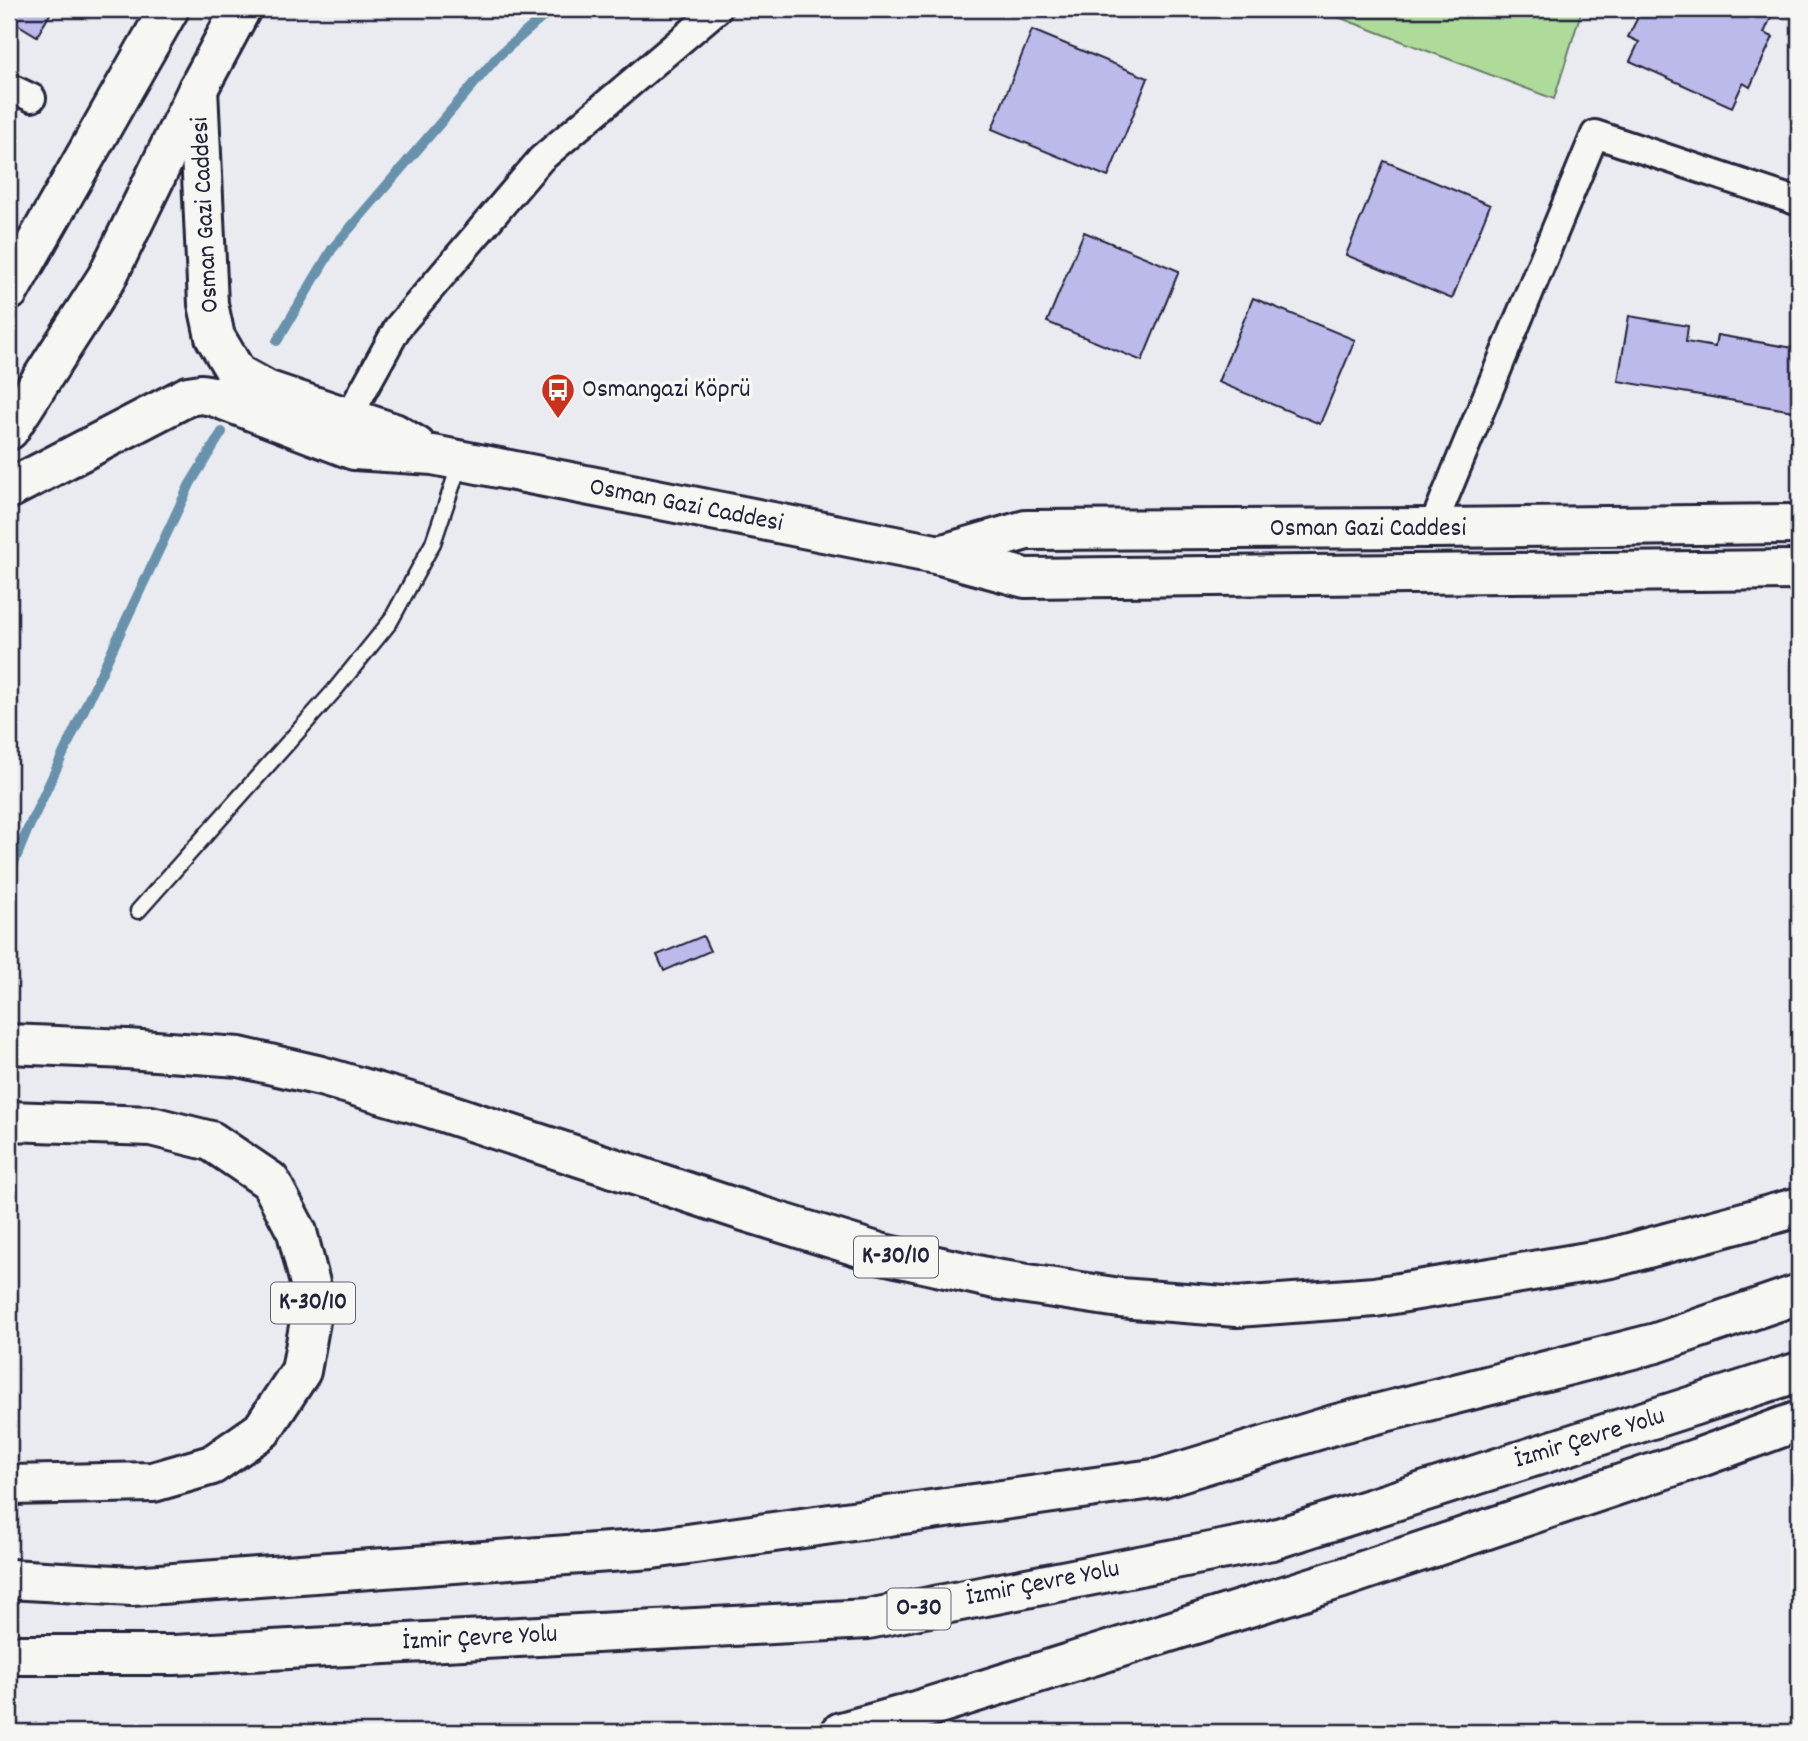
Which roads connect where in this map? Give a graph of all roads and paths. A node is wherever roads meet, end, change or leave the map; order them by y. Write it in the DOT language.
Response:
graph roads {
  1 [pos="169,9"];
  2 [pos="242,9"];
  3 [pos="718,9"];
  4 [pos="198,89"];
  5 [pos="1799,202"];
  6 [pos="9,290"];
  7 [pos="348,418"];
  8 [pos="9,430"];
  9 [pos="447,459"];
  10 [pos="9,489"];
  11 [pos="1799,524"];
  12 [pos="1432,528"];
  13 [pos="940,555"];
  14 [pos="1799,570"];
  15 [pos="138,911"];
  16 [pos="9,1044"];
  17 [pos="9,1121"];
  18 [pos="1799,1207"];
  19 [pos="1799,1294"];
  20 [pos="1799,1372"];
  21 [pos="1799,1421"];
  22 [pos="9,1485"];
  23 [pos="9,1579"];
  24 [pos="9,1655"];
  25 [pos="841,1732"];
  1 -- 6 [label="main road"];
  2 -- 4 [label="main road"];
  3 -- 7 [label="street"];
  4 -- 7 [label="main road, Osman Gazi Caddesi"];
  4 -- 8 [label="main road"];
  5 -- 12 [label="street"];
  7 -- 9 [label="main road, Osman Gazi Caddesi"];
  9 -- 10 [label="main road, Osman Gazi Caddesi"];
  9 -- 13 [label="main road, Osman Gazi Caddesi"];
  9 -- 15 [label="lane"];
  11 -- 12 [label="main road, Osman Gazi Caddesi"];
  12 -- 13 [label="main road, Osman Gazi Caddesi"];
  13 -- 14 [label="main road, Osman Gazi Caddesi"];
  16 -- 18 [label="main road, K-30/10"];
  17 -- 22 [label="main road, K-30/10"];
  19 -- 23 [label="main road"];
  20 -- 24 [label="main road, İzmir Çevre Yolu / O-30"];
  21 -- 25 [label="main road"];
}
